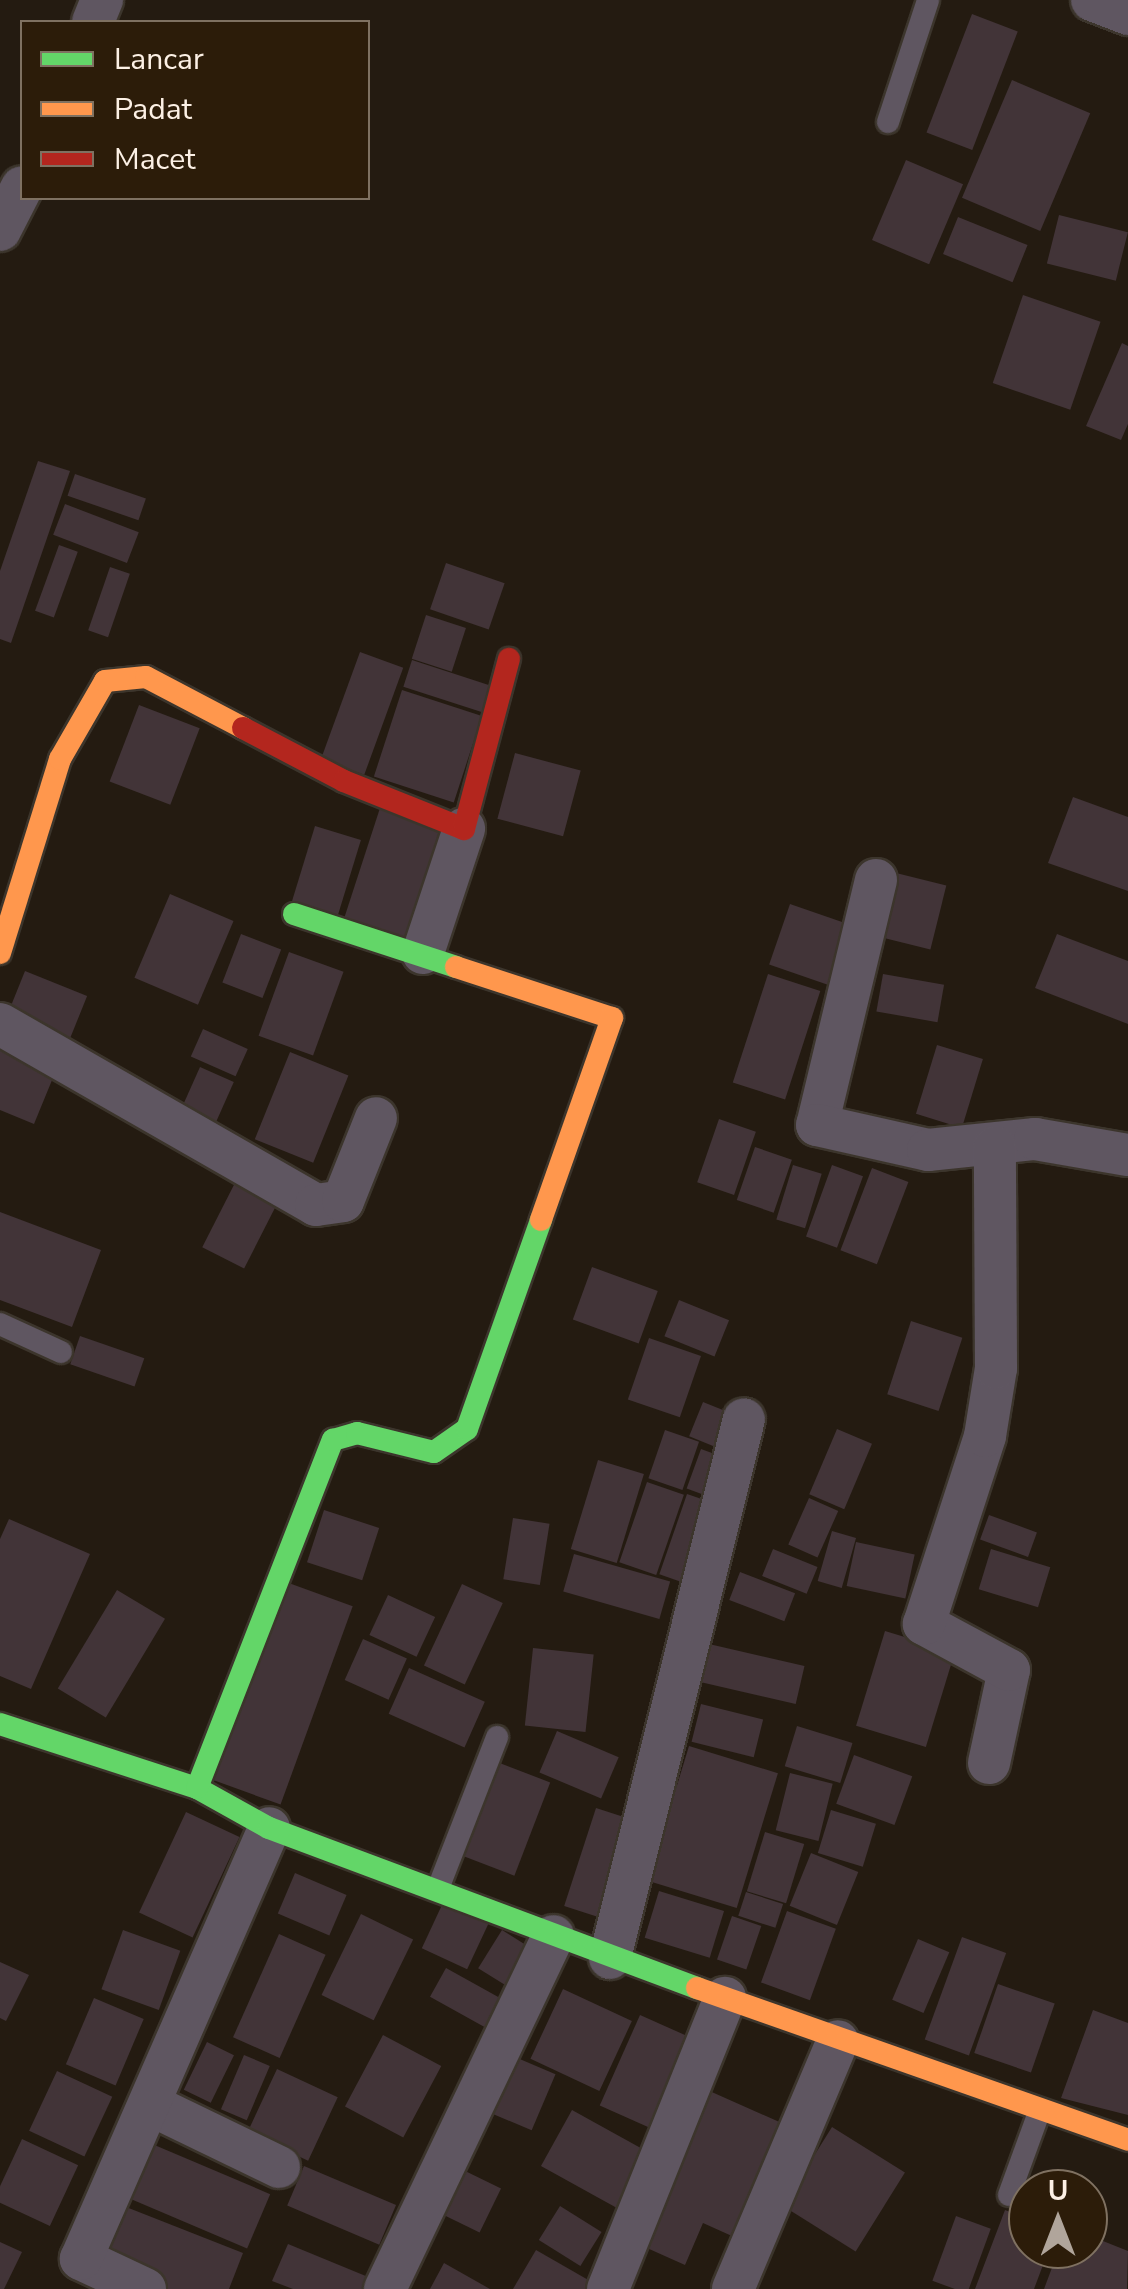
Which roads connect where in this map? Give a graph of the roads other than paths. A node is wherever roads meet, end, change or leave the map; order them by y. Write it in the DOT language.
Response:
graph roads {
  1 [pos="928,0"];
  2 [pos="1092,0"];
  3 [pos="1128,14"];
  4 [pos="888,122"];
  5 [pos="20,190"];
  6 [pos="0,230"];
  7 [pos="509,658"];
  8 [pos="464,829"];
  9 [pos="876,880"];
  10 [pos="294,914"];
  11 [pos="0,952"];
  12 [pos="424,953"];
  13 [pos="0,1024"];
  14 [pos="376,1118"];
  15 [pos="1012,1143"];
  16 [pos="1128,1155"];
  17 [pos="0,1324"];
  18 [pos="61,1352"];
  19 [pos="744,1419"];
  20 [pos="0,1724"];
  21 [pos="497,1737"];
  22 [pos="989,1763"];
  23 [pos="197,1788"];
  24 [pos="269,1828"];
  25 [pos="440,1886"];
  26 [pos="553,1936"];
  27 [pos="610,1958"];
  28 [pos="726,1998"];
  29 [pos="838,2042"];
  30 [pos="153,2106"];
  31 [pos="1041,2106"];
  32 [pos="1128,2140"];
  33 [pos="280,2167"];
  34 [pos="1018,2169"];
  35 [pos="73,2274"];
  36 [pos="145,2289"];
  37 [pos="385,2289"];
  38 [pos="608,2289"];
  39 [pos="733,2289"];
  1 -- 4 [label="lane"];
  2 -- 3 [label="street"];
  5 -- 6 [label="street"];
  7 -- 8 [label="street"];
  8 -- 11 [label="street"];
  8 -- 12 [label="street"];
  9 -- 15 [label="street"];
  10 -- 12 [label="street"];
  12 -- 23 [label="street"];
  13 -- 14 [label="street"];
  15 -- 16 [label="street"];
  15 -- 22 [label="street"];
  17 -- 18 [label="lane"];
  19 -- 27 [label="street"];
  20 -- 23 [label="street"];
  21 -- 25 [label="lane"];
  23 -- 24 [label="street"];
  24 -- 25 [label="street"];
  24 -- 30 [label="street"];
  25 -- 26 [label="street"];
  26 -- 27 [label="street"];
  26 -- 37 [label="street"];
  27 -- 28 [label="street"];
  28 -- 29 [label="street"];
  28 -- 38 [label="street"];
  29 -- 31 [label="street"];
  29 -- 39 [label="street"];
  30 -- 33 [label="street"];
  30 -- 35 [label="street"];
  31 -- 32 [label="street"];
  31 -- 34 [label="lane"];
  35 -- 36 [label="street"];
}
